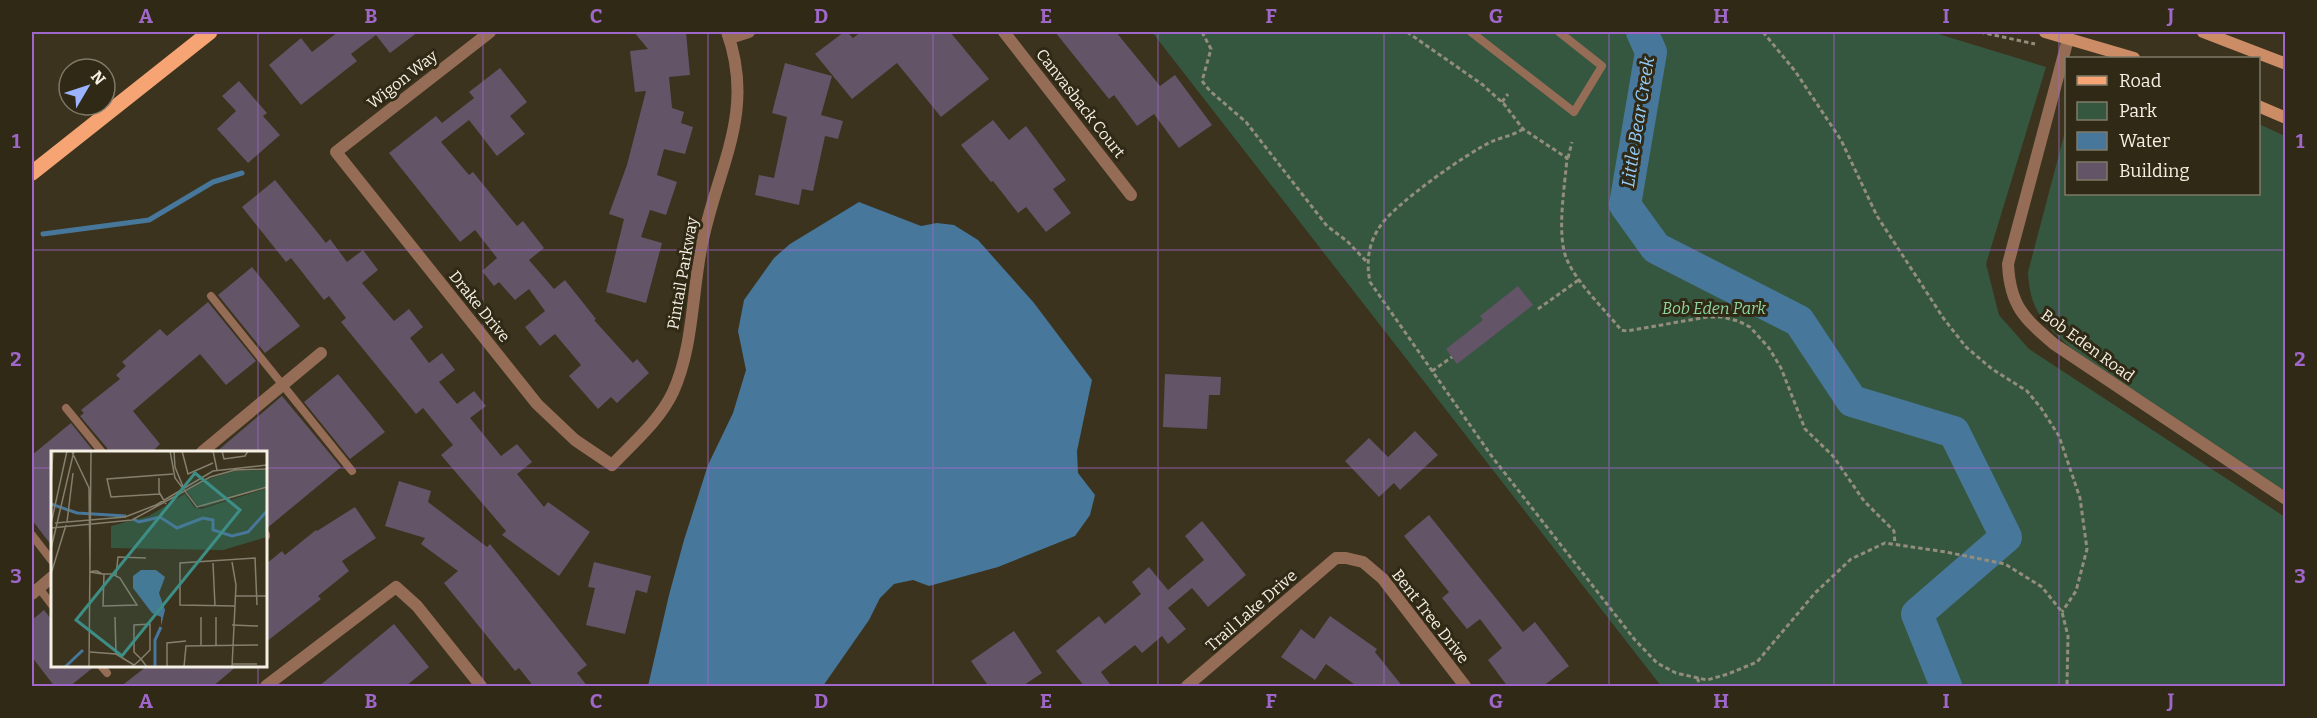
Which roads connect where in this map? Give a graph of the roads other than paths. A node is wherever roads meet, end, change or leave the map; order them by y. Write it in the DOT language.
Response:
graph roads {
  1 [pos="210,32"];
  2 [pos="490,32"];
  3 [pos="749,32"];
  4 [pos="1004,32"];
  5 [pos="1471,32"];
  6 [pos="1559,32"];
  7 [pos="2045,32"];
  8 [pos="2203,32"];
  9 [pos="2070,34"];
  10 [pos="728,35"];
  11 [pos="2131,57"];
  12 [pos="2286,64"];
  13 [pos="2260,106"];
  14 [pos="2286,118"];
  15 [pos="336,152"];
  16 [pos="32,173"];
  17 [pos="1131,195"];
  18 [pos="211,296"];
  19 [pos="321,353"];
  20 [pos="282,385"];
  21 [pos="66,408"];
  22 [pos="100,451"];
  23 [pos="204,451"];
  24 [pos="612,465"];
  25 [pos="352,471"];
  26 [pos="2286,498"];
  27 [pos="32,535"];
  28 [pos="1336,558"];
  29 [pos="51,560"];
  30 [pos="51,578"];
  31 [pos="35,591"];
  32 [pos="51,604"];
  33 [pos="102,667"];
  34 [pos="108,673"];
  35 [pos="266,687"];
  36 [pos="481,687"];
  37 [pos="1187,687"];
  38 [pos="1465,687"];
  1 -- 16 [label="main road"];
  2 -- 15 [label="street, Wigon Way"];
  3 -- 10 [label="street"];
  4 -- 17 [label="street, Canvasback Court"];
  5 -- 6 [label="lane"];
  7 -- 9 [label="main road"];
  8 -- 12 [label="main road"];
  9 -- 11 [label="main road"];
  9 -- 26 [label="street, Bob Eden Road"];
  10 -- 24 [label="street, Pintail Parkway"];
  13 -- 14 [label="main road"];
  15 -- 24 [label="street, Drake Drive"];
  18 -- 20 [label="lane"];
  19 -- 20 [label="street"];
  20 -- 23 [label="street"];
  20 -- 25 [label="lane"];
  21 -- 22 [label="lane"];
  27 -- 29 [label="lane"];
  28 -- 37 [label="street, Trail Lake Drive"];
  28 -- 38 [label="street, Bent Tree Drive"];
  30 -- 31 [label="street"];
  31 -- 32 [label="lane"];
  33 -- 34 [label="lane"];
  35 -- 36 [label="street"];
}
